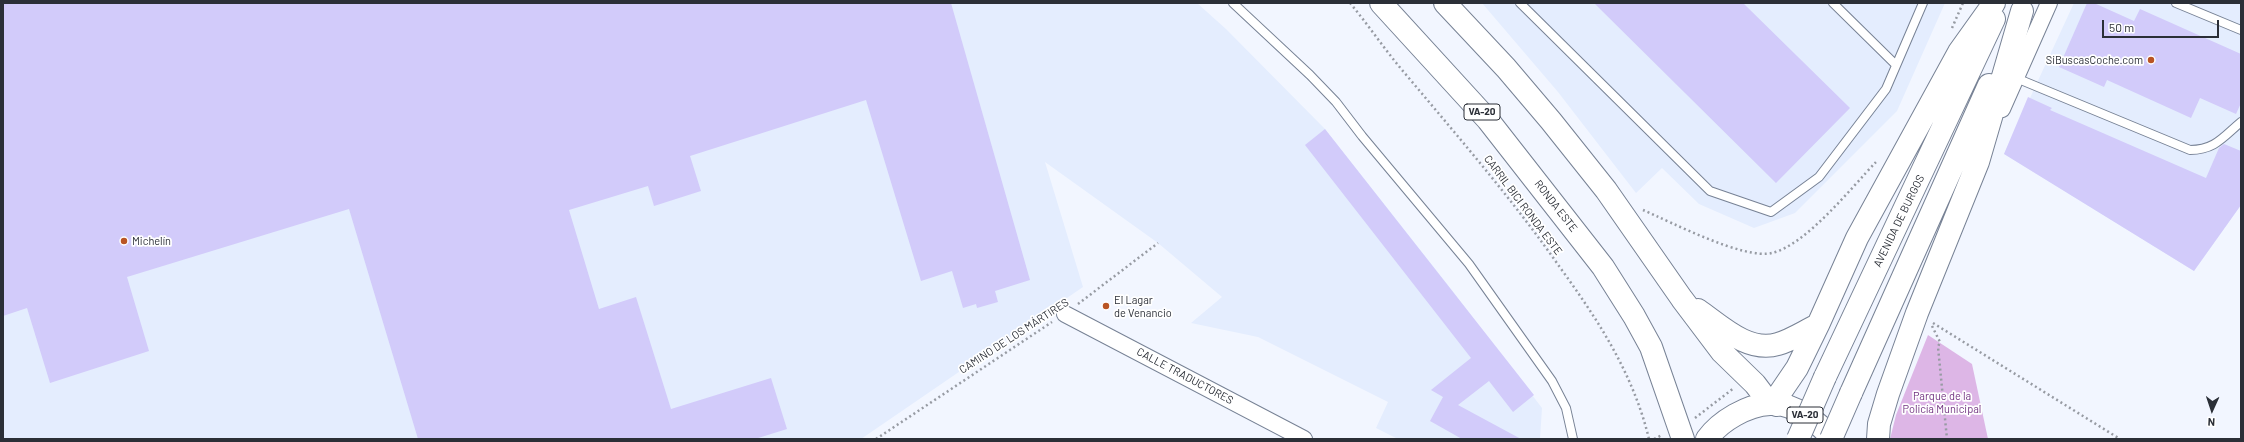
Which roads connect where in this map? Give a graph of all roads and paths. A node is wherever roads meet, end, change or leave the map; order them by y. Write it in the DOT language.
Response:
graph roads {
  1 [pos="1233,3"];
  2 [pos="1350,3"];
  3 [pos="1381,3"];
  4 [pos="1445,3"];
  5 [pos="1520,3"];
  6 [pos="1833,3"];
  7 [pos="1923,3"];
  8 [pos="1980,3"];
  9 [pos="1994,3"];
  10 [pos="2001,3"];
  11 [pos="2049,3"];
  12 [pos="2176,3"];
  13 [pos="2023,7"];
  14 [pos="2241,30"];
  15 [pos="1959,52"];
  16 [pos="1896,65"];
  17 [pos="2016,78"];
  18 [pos="2241,122"];
  19 [pos="1978,162"];
  20 [pos="1158,243"];
  21 [pos="1682,299"];
  22 [pos="1065,314"];
  23 [pos="1818,325"];
  24 [pos="1747,377"];
  25 [pos="1773,404"];
  26 [pos="1681,433"];
  27 [pos="876,439"];
  28 [pos="1304,439"];
  29 [pos="1573,439"];
  30 [pos="1649,439"];
  31 [pos="1654,439"];
  32 [pos="1707,439"];
  33 [pos="1798,439"];
  34 [pos="1832,439"];
  35 [pos="1878,439"];
  36 [pos="1947,439"];
  37 [pos="2120,439"];
  1 -- 29 [label="lane"];
  2 -- 30 [label="path, CARRIL BICI RONDA ESTE"];
  3 -- 26 [label="highway, RONDA ESTE / VA-20"];
  4 -- 21 [label="highway"];
  5 -- 16 [label="lane"];
  6 -- 16 [label="lane"];
  7 -- 16 [label="lane"];
  8 -- 15 [label="street"];
  9 -- 15 [label="highway"];
  10 -- 33 [label="highway, AVENIDA DE BURGOS, bridge"];
  11 -- 17 [label="street"];
  12 -- 14 [label="lane"];
  13 -- 19 [label="highway"];
  13 -- 34 [label="highway, bridge"];
  15 -- 23 [label="highway"];
  17 -- 18 [label="lane"];
  17 -- 19 [label="street"];
  19 -- 35 [label="highway"];
  20 -- 22 [label="path, CAMINO DE LOS MÁRTIRES"];
  21 -- 23 [label="highway"];
  21 -- 24 [label="highway"];
  22 -- 27 [label="path, CAMINO DE LOS MÁRTIRES"];
  22 -- 28 [label="street, CALLE TRADUCTORES"];
  23 -- 25 [label="highway"];
  24 -- 25 [label="highway"];
  24 -- 26 [label="path"];
  25 -- 32 [label="highway"];
  25 -- 34 [label="highway, VA-20"];
  26 -- 31 [label="path"];
  36 -- 37 [label="path"];
}
